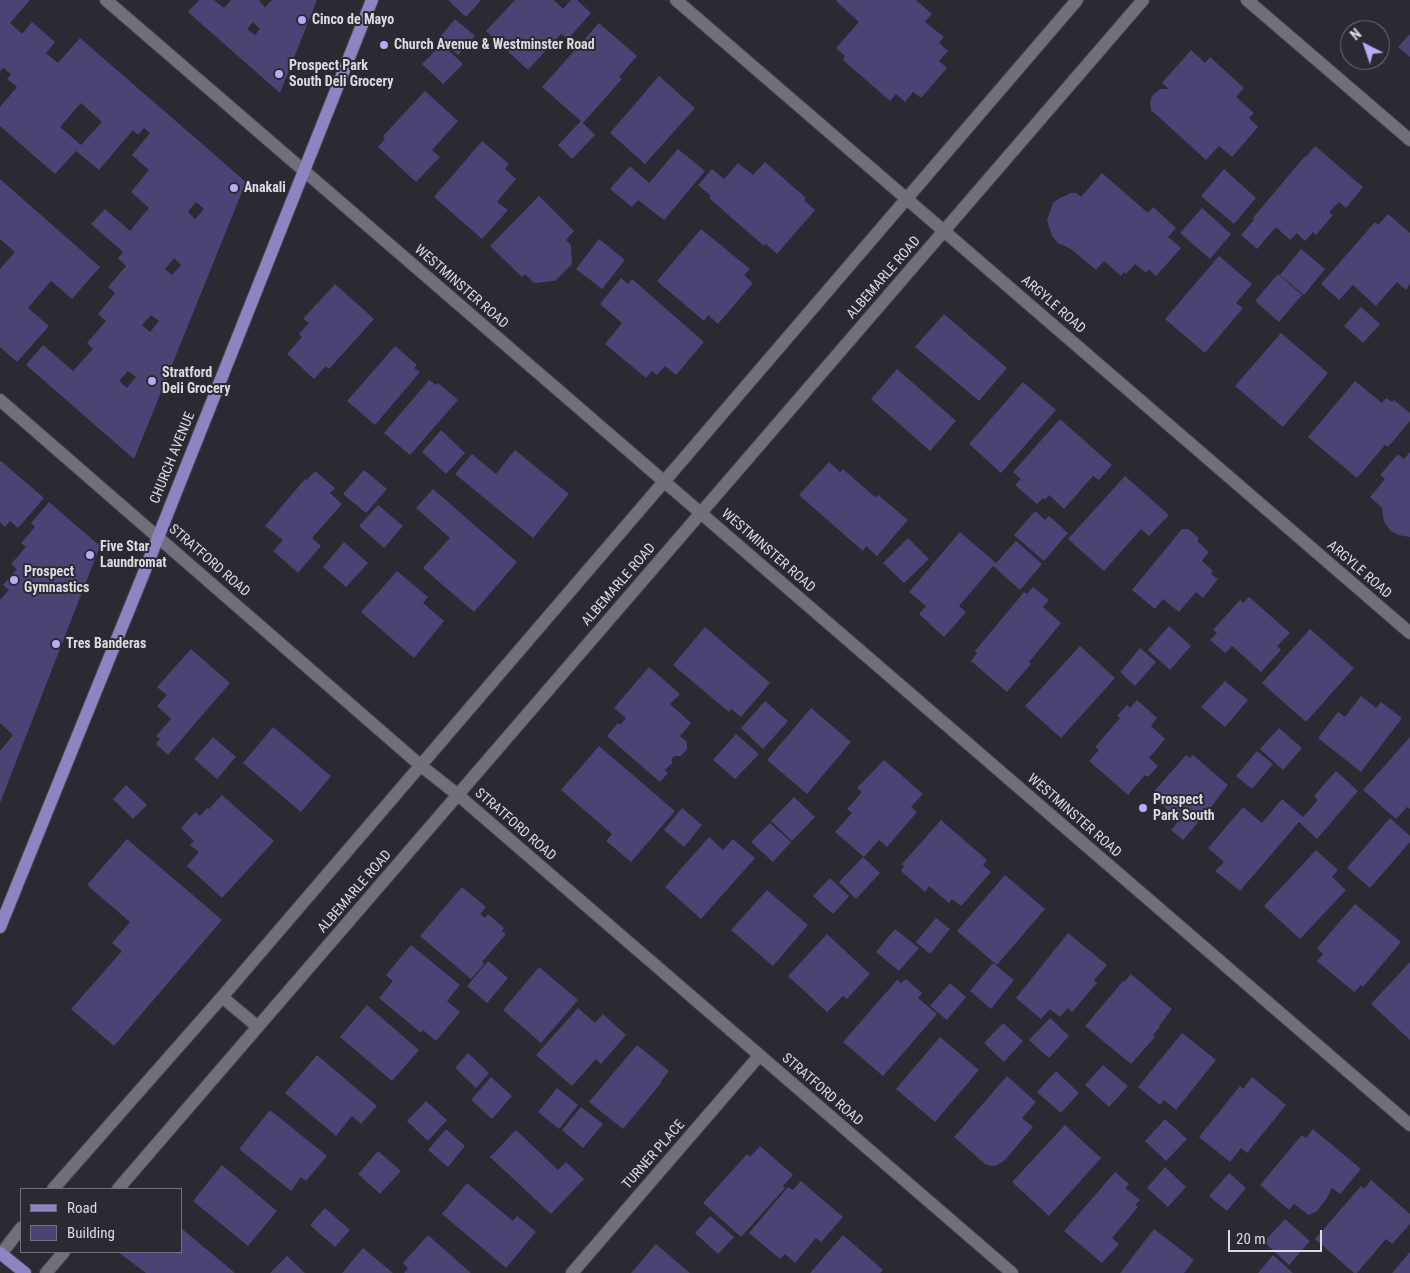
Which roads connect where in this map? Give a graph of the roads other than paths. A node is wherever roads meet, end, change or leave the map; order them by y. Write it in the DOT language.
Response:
graph roads {
  1 [pos="106,0"];
  2 [pos="372,0"];
  3 [pos="676,0"];
  4 [pos="1077,0"];
  5 [pos="1143,0"];
  6 [pos="1247,0"];
  7 [pos="1410,140"];
  8 [pos="304,172"];
  9 [pos="906,199"];
  10 [pos="944,231"];
  11 [pos="0,400"];
  12 [pos="664,482"];
  13 [pos="701,513"];
  14 [pos="158,537"];
  15 [pos="1410,633"];
  16 [pos="420,765"];
  17 [pos="458,795"];
  18 [pos="0,927"];
  19 [pos="222,997"];
  20 [pos="258,1027"];
  21 [pos="759,1056"];
  22 [pos="1410,1125"];
  23 [pos="57,1188"];
  24 [pos="119,1188"];
  25 [pos="20,1229"];
  26 [pos="0,1253"];
  27 [pos="63,1253"];
  28 [pos="25,1273"];
  29 [pos="46,1273"];
  30 [pos="572,1273"];
  31 [pos="1012,1273"];
  1 -- 8 [label="street, WESTMINSTER ROAD"];
  2 -- 8 [label="main road, CHURCH AVENUE"];
  3 -- 9 [label="street, ARGYLE ROAD"];
  4 -- 9 [label="street"];
  5 -- 10 [label="street, ALBEMARLE ROAD"];
  6 -- 7 [label="street"];
  8 -- 12 [label="street, WESTMINSTER ROAD"];
  8 -- 14 [label="main road, CHURCH AVENUE"];
  9 -- 10 [label="street, ARGYLE ROAD"];
  9 -- 12 [label="street"];
  10 -- 13 [label="street, ALBEMARLE ROAD"];
  10 -- 15 [label="street, ARGYLE ROAD"];
  11 -- 14 [label="street, STRATFORD ROAD"];
  12 -- 13 [label="street, WESTMINSTER ROAD"];
  12 -- 16 [label="street"];
  13 -- 17 [label="street, ALBEMARLE ROAD"];
  13 -- 22 [label="street, WESTMINSTER ROAD"];
  14 -- 16 [label="street, STRATFORD ROAD"];
  14 -- 18 [label="main road, CHURCH AVENUE"];
  16 -- 17 [label="street, STRATFORD ROAD"];
  16 -- 19 [label="street"];
  17 -- 20 [label="street, ALBEMARLE ROAD"];
  17 -- 21 [label="street, STRATFORD ROAD"];
  19 -- 20 [label="street"];
  19 -- 23 [label="street"];
  20 -- 24 [label="street, ALBEMARLE ROAD"];
  21 -- 30 [label="street, TURNER PLACE"];
  21 -- 31 [label="street, STRATFORD ROAD"];
  25 -- 26 [label="street"];
  26 -- 28 [label="main road"];
  27 -- 29 [label="street"];
}
